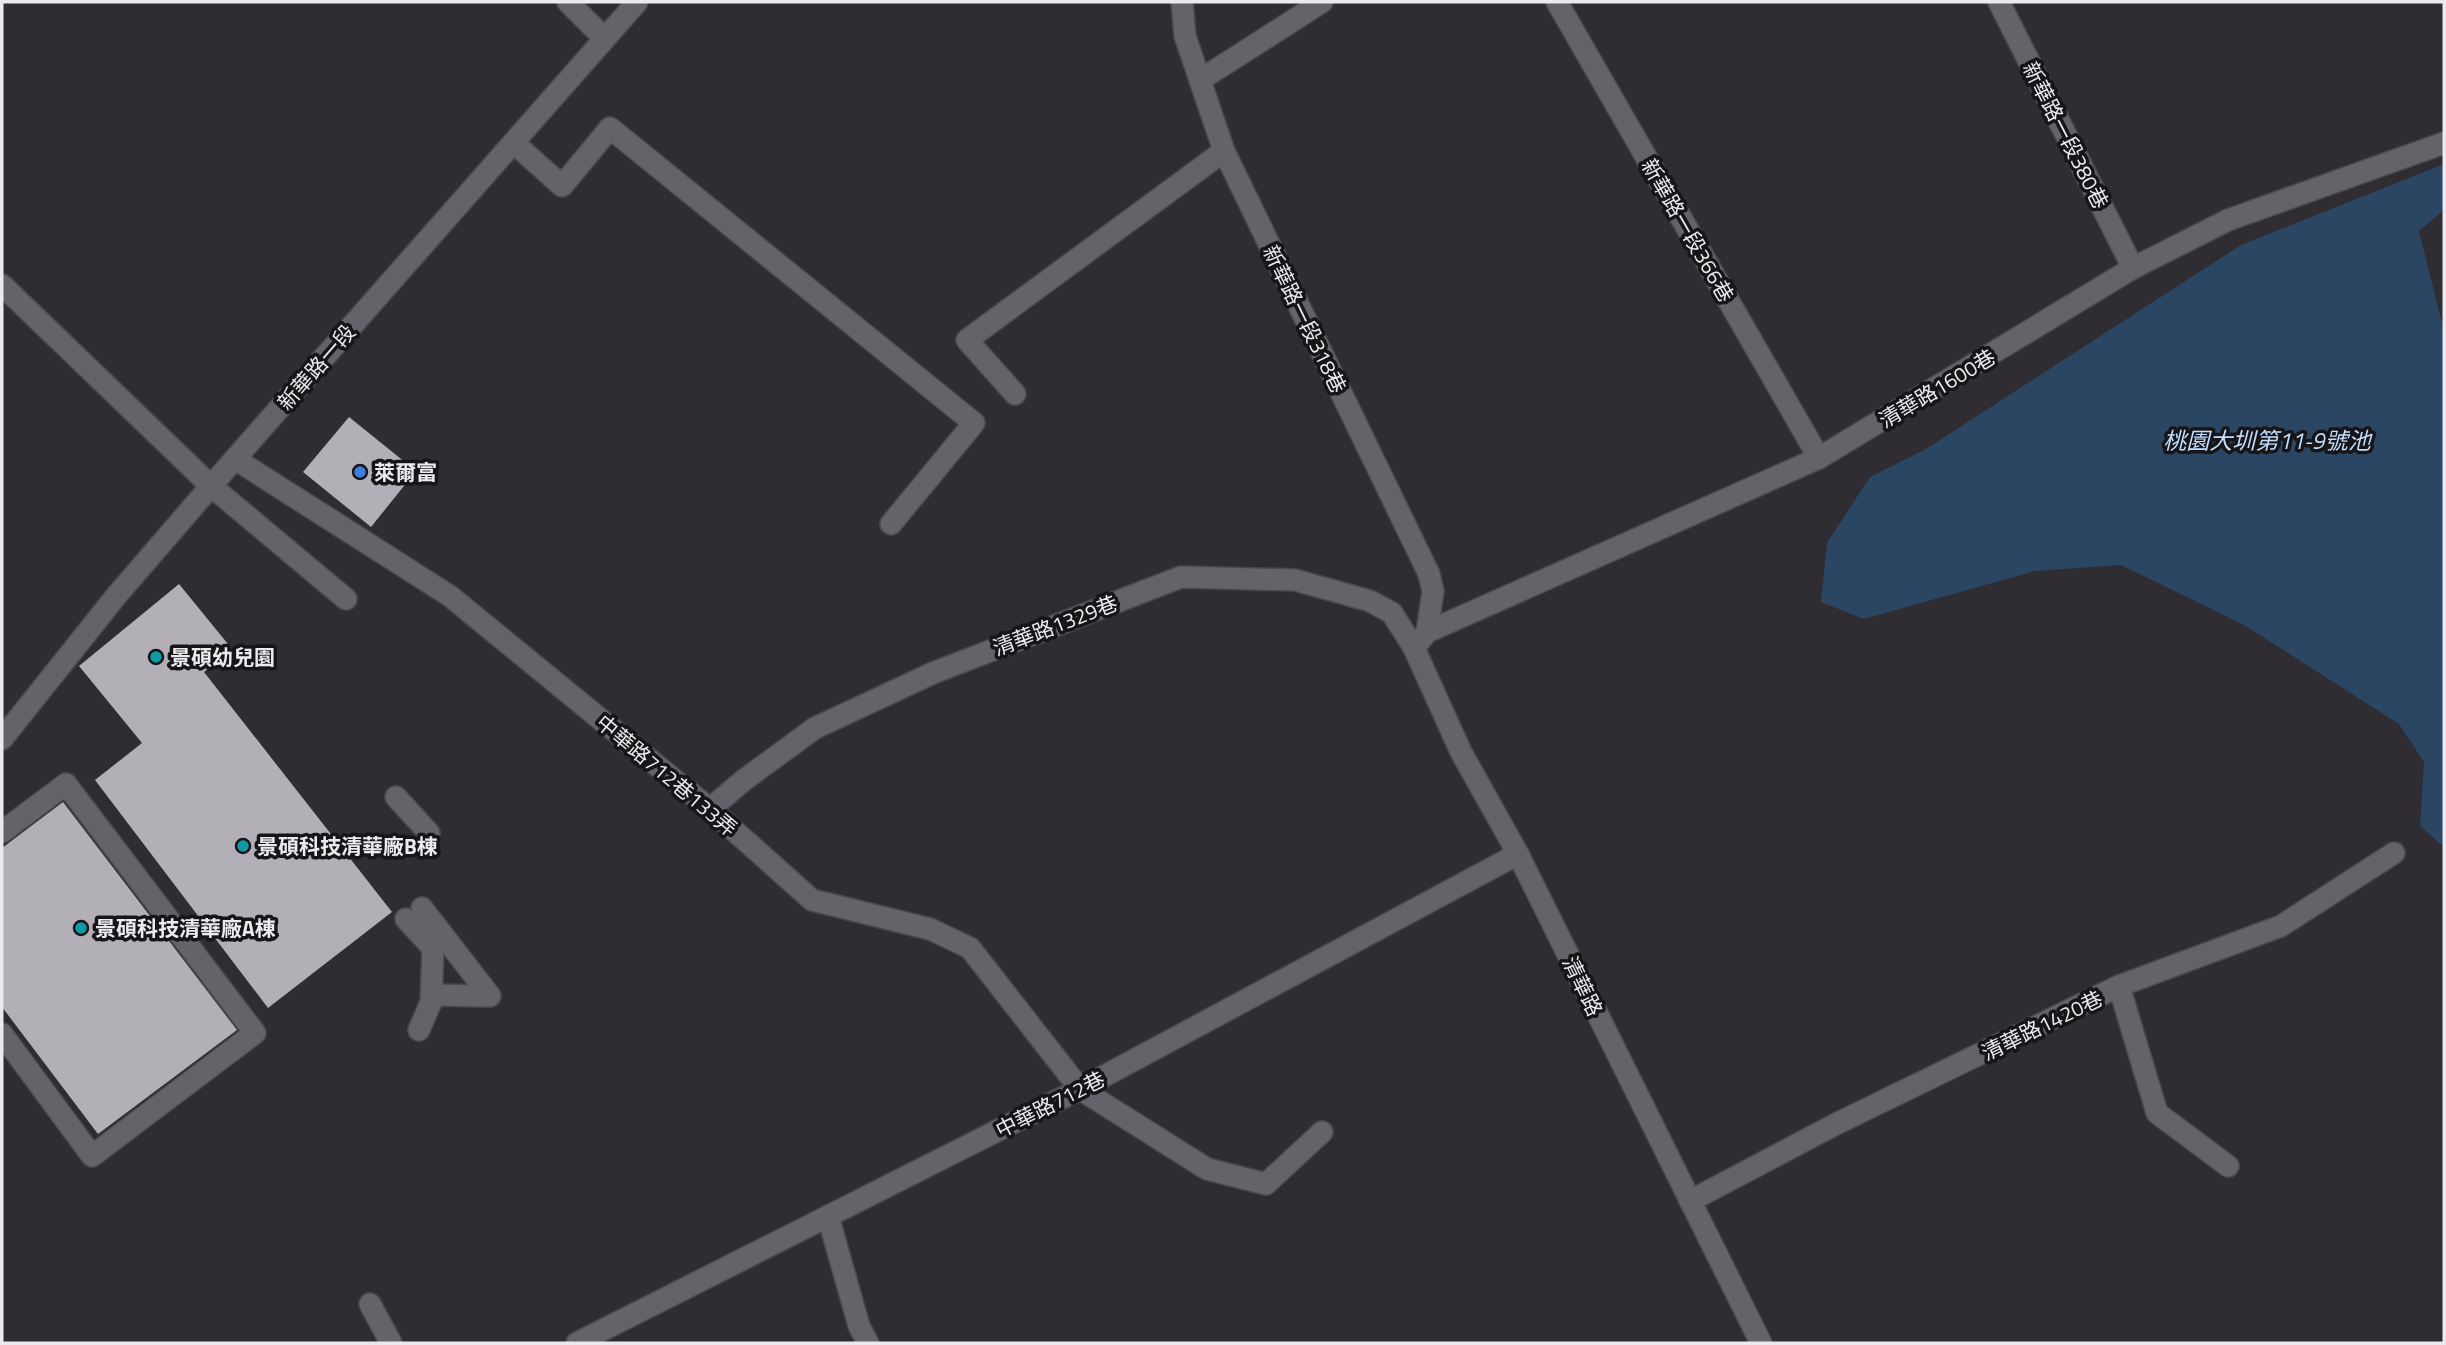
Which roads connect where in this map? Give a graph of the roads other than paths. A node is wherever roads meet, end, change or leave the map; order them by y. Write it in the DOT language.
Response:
graph roads {
  1 [pos="568,2"];
  2 [pos="637,2"];
  3 [pos="1182,2"];
  4 [pos="1322,2"];
  5 [pos="1557,2"];
  6 [pos="1999,2"];
  7 [pos="604,37"];
  8 [pos="1200,80"];
  9 [pos="514,143"];
  10 [pos="2444,143"];
  11 [pos="1224,151"];
  12 [pos="2133,268"];
  13 [pos="2,285"];
  14 [pos="1014,394"];
  15 [pos="235,458"];
  16 [pos="1819,458"];
  17 [pos="211,486"];
  18 [pos="891,524"];
  19 [pos="346,599"];
  20 [pos="1421,640"];
  21 [pos="2,739"];
  22 [pos="396,797"];
  23 [pos="710,809"];
  24 [pos="2,832"];
  25 [pos="429,833"];
  26 [pos="2393,853"];
  27 [pos="1518,854"];
  28 [pos="2119,986"];
  29 [pos="432,995"];
  30 [pos="419,1030"];
  31 [pos="2,1034"];
  32 [pos="1080,1089"];
  33 [pos="1322,1132"];
  34 [pos="2228,1166"];
  35 [pos="1690,1201"];
  36 [pos="828,1216"];
  37 [pos="370,1304"];
  38 [pos="391,1343"];
  39 [pos="577,1343"];
  40 [pos="868,1343"];
  41 [pos="1761,1343"];
  1 -- 7 [label="street"];
  2 -- 7 [label="street, 新華路一段"];
  3 -- 8 [label="street, 新華路一段318巷"];
  4 -- 8 [label="street"];
  5 -- 16 [label="street, 新華路一段366巷"];
  6 -- 12 [label="street, 新華路一段380巷"];
  7 -- 9 [label="street, 新華路一段"];
  8 -- 11 [label="street, 新華路一段318巷"];
  9 -- 15 [label="street, 新華路一段"];
  9 -- 18 [label="street"];
  10 -- 12 [label="street, 清華路1600巷"];
  11 -- 14 [label="street"];
  11 -- 20 [label="street, 新華路一段318巷"];
  12 -- 16 [label="street, 清華路1600巷"];
  13 -- 17 [label="street"];
  15 -- 17 [label="street, 新華路一段"];
  15 -- 23 [label="street, 中華路712巷133弄"];
  16 -- 20 [label="street, 清華路1600巷"];
  17 -- 19 [label="street"];
  17 -- 21 [label="street, 新華路一段"];
  20 -- 23 [label="street, 清華路1329巷"];
  20 -- 27 [label="street, 清華路"];
  22 -- 25 [label="street"];
  23 -- 32 [label="street, 中華路712巷133弄"];
  24 -- 31 [label="street"];
  26 -- 28 [label="street, 清華路1420巷"];
  27 -- 32 [label="street, 中華路712巷"];
  27 -- 35 [label="street, 清華路"];
  28 -- 34 [label="street"];
  28 -- 35 [label="street, 清華路1420巷"];
  29 -- 29 [label="street"];
  29 -- 30 [label="street"];
  32 -- 33 [label="street, 中華路712巷133弄"];
  32 -- 36 [label="street, 中華路712巷"];
  35 -- 41 [label="street, 清華路"];
  36 -- 39 [label="street, 中華路712巷"];
  36 -- 40 [label="street"];
  37 -- 38 [label="street"];
}
